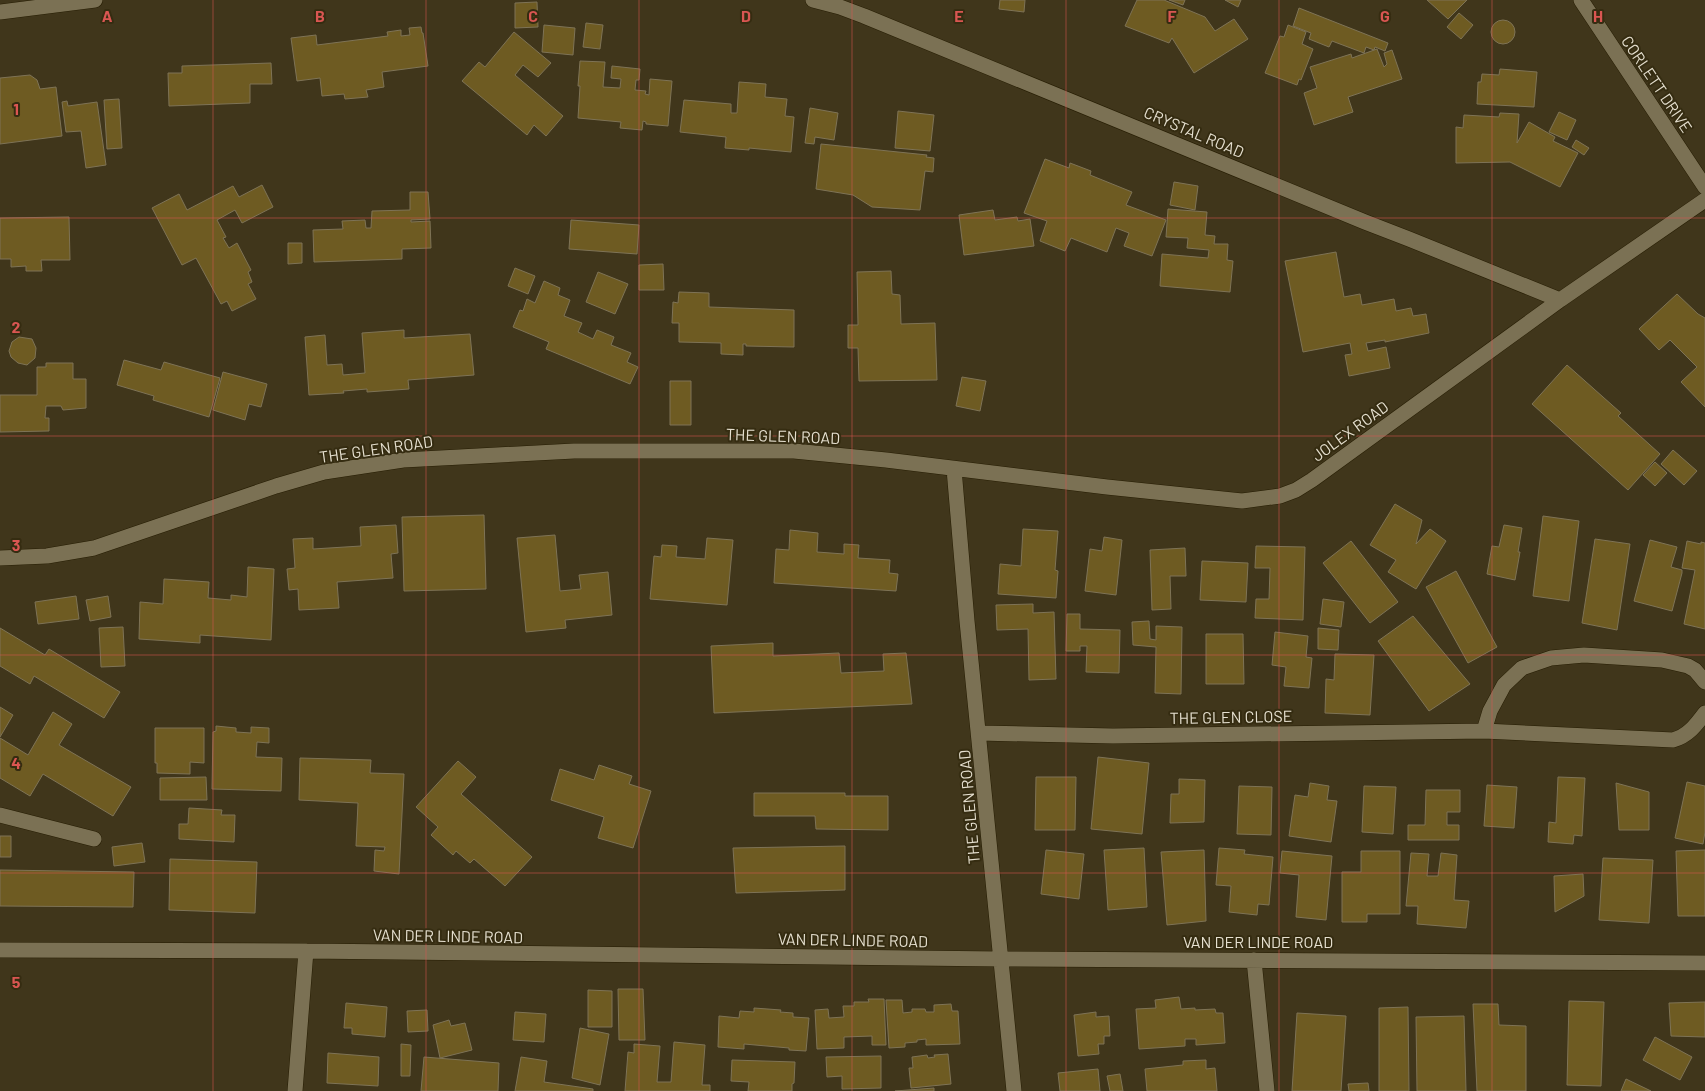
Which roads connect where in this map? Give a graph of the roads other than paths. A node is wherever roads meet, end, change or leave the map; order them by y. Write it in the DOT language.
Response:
graph roads {
  1 [pos="95,0"];
  2 [pos="813,0"];
  3 [pos="1581,0"];
  4 [pos="0,12"];
  5 [pos="1705,187"];
  6 [pos="1705,200"];
  7 [pos="1560,300"];
  8 [pos="954,469"];
  9 [pos="0,558"];
  10 [pos="1705,682"];
  11 [pos="1705,713"];
  12 [pos="1484,731"];
  13 [pos="979,733"];
  14 [pos="0,815"];
  15 [pos="94,839"];
  16 [pos="0,950"];
  17 [pos="306,952"];
  18 [pos="1000,959"];
  19 [pos="1254,960"];
  20 [pos="1705,963"];
  21 [pos="295,1091"];
  22 [pos="1014,1091"];
  23 [pos="1267,1091"];
  1 -- 4 [label="street"];
  2 -- 7 [label="street, CRYSTAL ROAD"];
  3 -- 5 [label="street, CORLETT DRIVE"];
  6 -- 7 [label="street, JOLEX ROAD"];
  7 -- 8 [label="street, JOLEX ROAD"];
  8 -- 9 [label="street, THE GLEN ROAD"];
  8 -- 13 [label="street, THE GLEN ROAD"];
  10 -- 12 [label="street"];
  11 -- 12 [label="street, THE GLEN CLOSE"];
  12 -- 13 [label="street, THE GLEN CLOSE"];
  13 -- 18 [label="street, THE GLEN ROAD"];
  14 -- 15 [label="street"];
  16 -- 17 [label="street, VAN DER LINDE ROAD"];
  17 -- 18 [label="street, VAN DER LINDE ROAD"];
  17 -- 21 [label="street"];
  18 -- 19 [label="street, VAN DER LINDE ROAD"];
  18 -- 22 [label="street, THE GLEN ROAD"];
  19 -- 20 [label="street, VAN DER LINDE ROAD"];
  19 -- 23 [label="street"];
}
